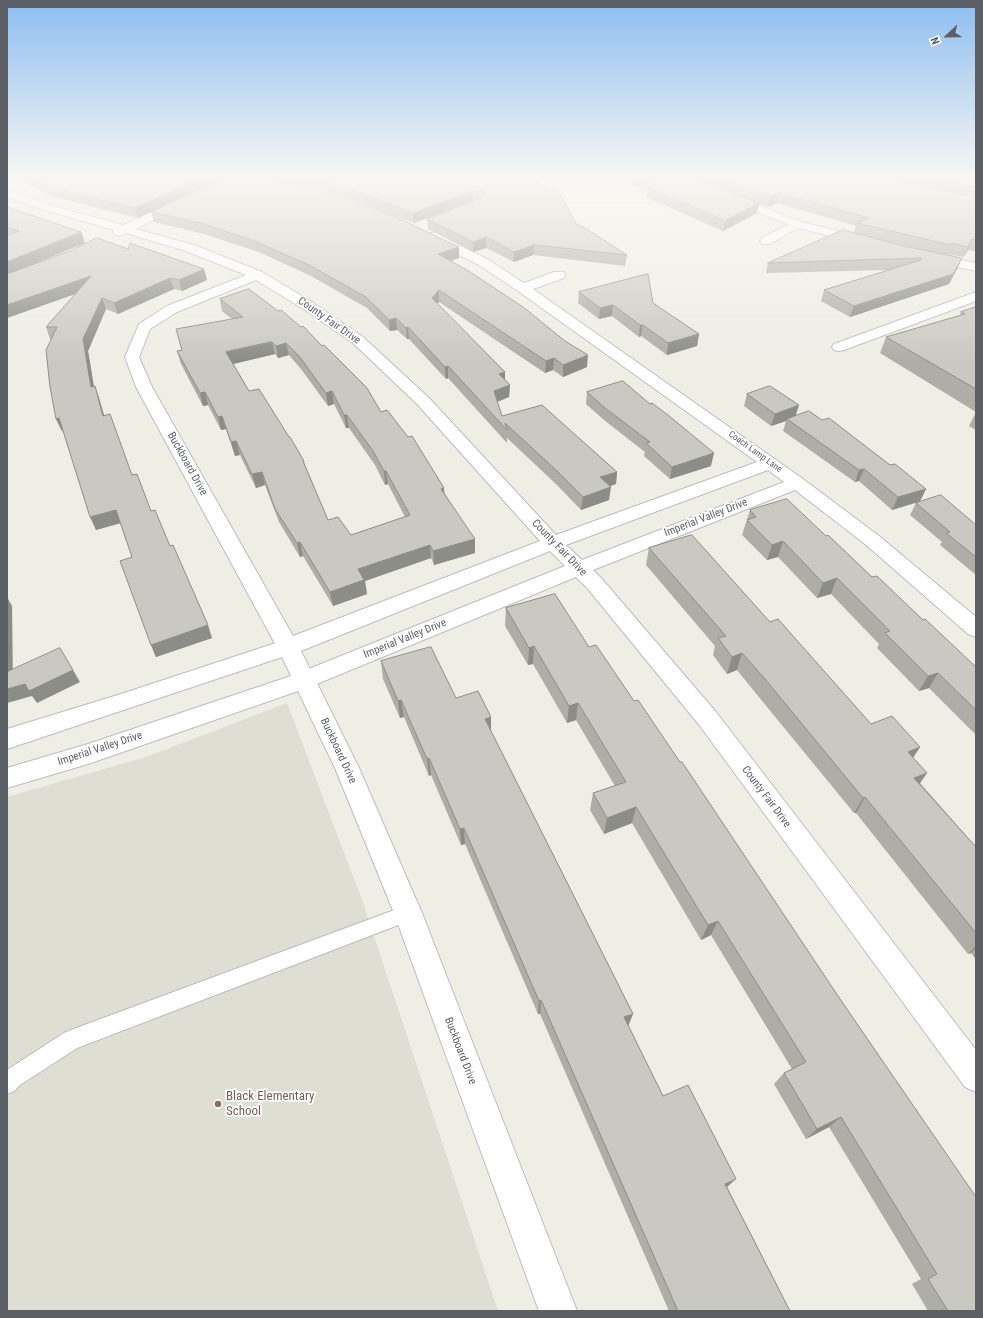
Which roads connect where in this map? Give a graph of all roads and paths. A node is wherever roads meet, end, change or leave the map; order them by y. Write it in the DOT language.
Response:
graph roads {
  1 [pos="144,239"];
  2 [pos="434,239"];
  3 [pos="771,239"];
  4 [pos="854,239"];
  5 [pos="766,241"];
  6 [pos="876,244"];
  7 [pos="920,255"];
  8 [pos="976,267"];
  9 [pos="257,275"];
  10 [pos="559,275"];
  11 [pos="523,288"];
  12 [pos="976,296"];
  13 [pos="839,346"];
  14 [pos="770,463"];
  15 [pos="797,483"];
  16 [pos="553,543"];
  17 [pos="579,568"];
  18 [pos="976,629"];
  19 [pos="288,646"];
  20 [pos="304,680"];
  21 [pos="7,739"];
  22 [pos="7,778"];
  23 [pos="408,913"];
  24 [pos="976,1076"];
  25 [pos="7,1084"];
  26 [pos="558,1311"];
  1 -- 9 [label="street, County Fair Drive"];
  2 -- 11 [label="street, Coach Lamp Lane"];
  3 -- 5 [label="street"];
  4 -- 6 [label="street"];
  7 -- 8 [label="street"];
  9 -- 16 [label="street, County Fair Drive"];
  9 -- 19 [label="street, Buckboard Drive"];
  10 -- 11 [label="street"];
  11 -- 14 [label="street, Coach Lamp Lane"];
  12 -- 13 [label="street"];
  14 -- 15 [label="street, Coach Lamp Lane"];
  14 -- 16 [label="street"];
  15 -- 17 [label="street, Imperial Valley Drive"];
  15 -- 18 [label="street, Coach Lamp Lane"];
  16 -- 17 [label="street, County Fair Drive"];
  16 -- 19 [label="street"];
  17 -- 20 [label="street, Imperial Valley Drive"];
  17 -- 24 [label="street, County Fair Drive"];
  19 -- 20 [label="street, Buckboard Drive"];
  19 -- 21 [label="street"];
  20 -- 22 [label="street, Imperial Valley Drive"];
  20 -- 23 [label="street, Buckboard Drive"];
  23 -- 25 [label="lane"];
  23 -- 26 [label="street, Buckboard Drive"];
}
